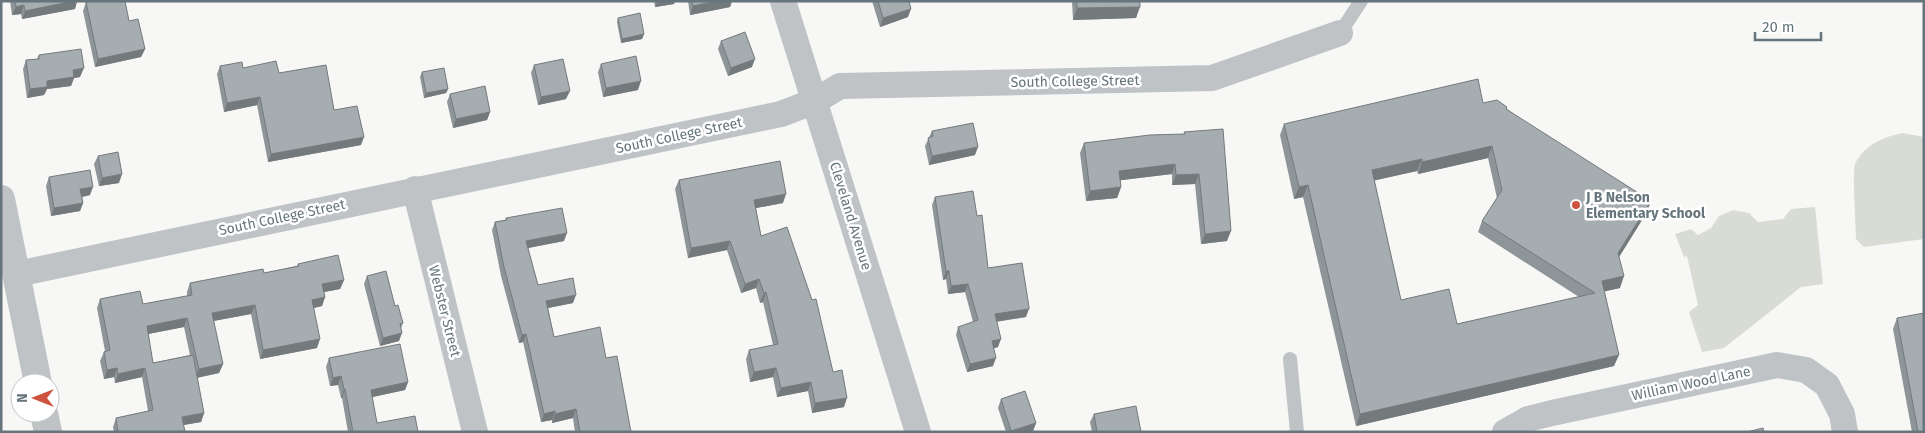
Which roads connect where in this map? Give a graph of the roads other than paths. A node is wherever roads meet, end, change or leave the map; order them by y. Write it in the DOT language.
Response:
graph roads {
  1 [pos="783,1"];
  2 [pos="1361,1"];
  3 [pos="1340,33"];
  4 [pos="815,100"];
  5 [pos="415,189"];
  6 [pos="1,199"];
  7 [pos="16,274"];
  8 [pos="1290,359"];
  9 [pos="36,373"];
  10 [pos="475,432"];
  11 [pos="918,432"];
  12 [pos="1297,432"];
  13 [pos="1505,432"];
  14 [pos="1844,432"];
  1 -- 4 [label="street, Cleveland Avenue"];
  2 -- 3 [label="lane"];
  3 -- 4 [label="street, South College Street"];
  4 -- 5 [label="street, South College Street"];
  4 -- 11 [label="street, Cleveland Avenue"];
  5 -- 7 [label="street, South College Street"];
  5 -- 10 [label="street, Webster Street"];
  6 -- 7 [label="street"];
  7 -- 9 [label="street"];
  8 -- 12 [label="lane"];
  13 -- 14 [label="street, William Wood Lane"];
}
